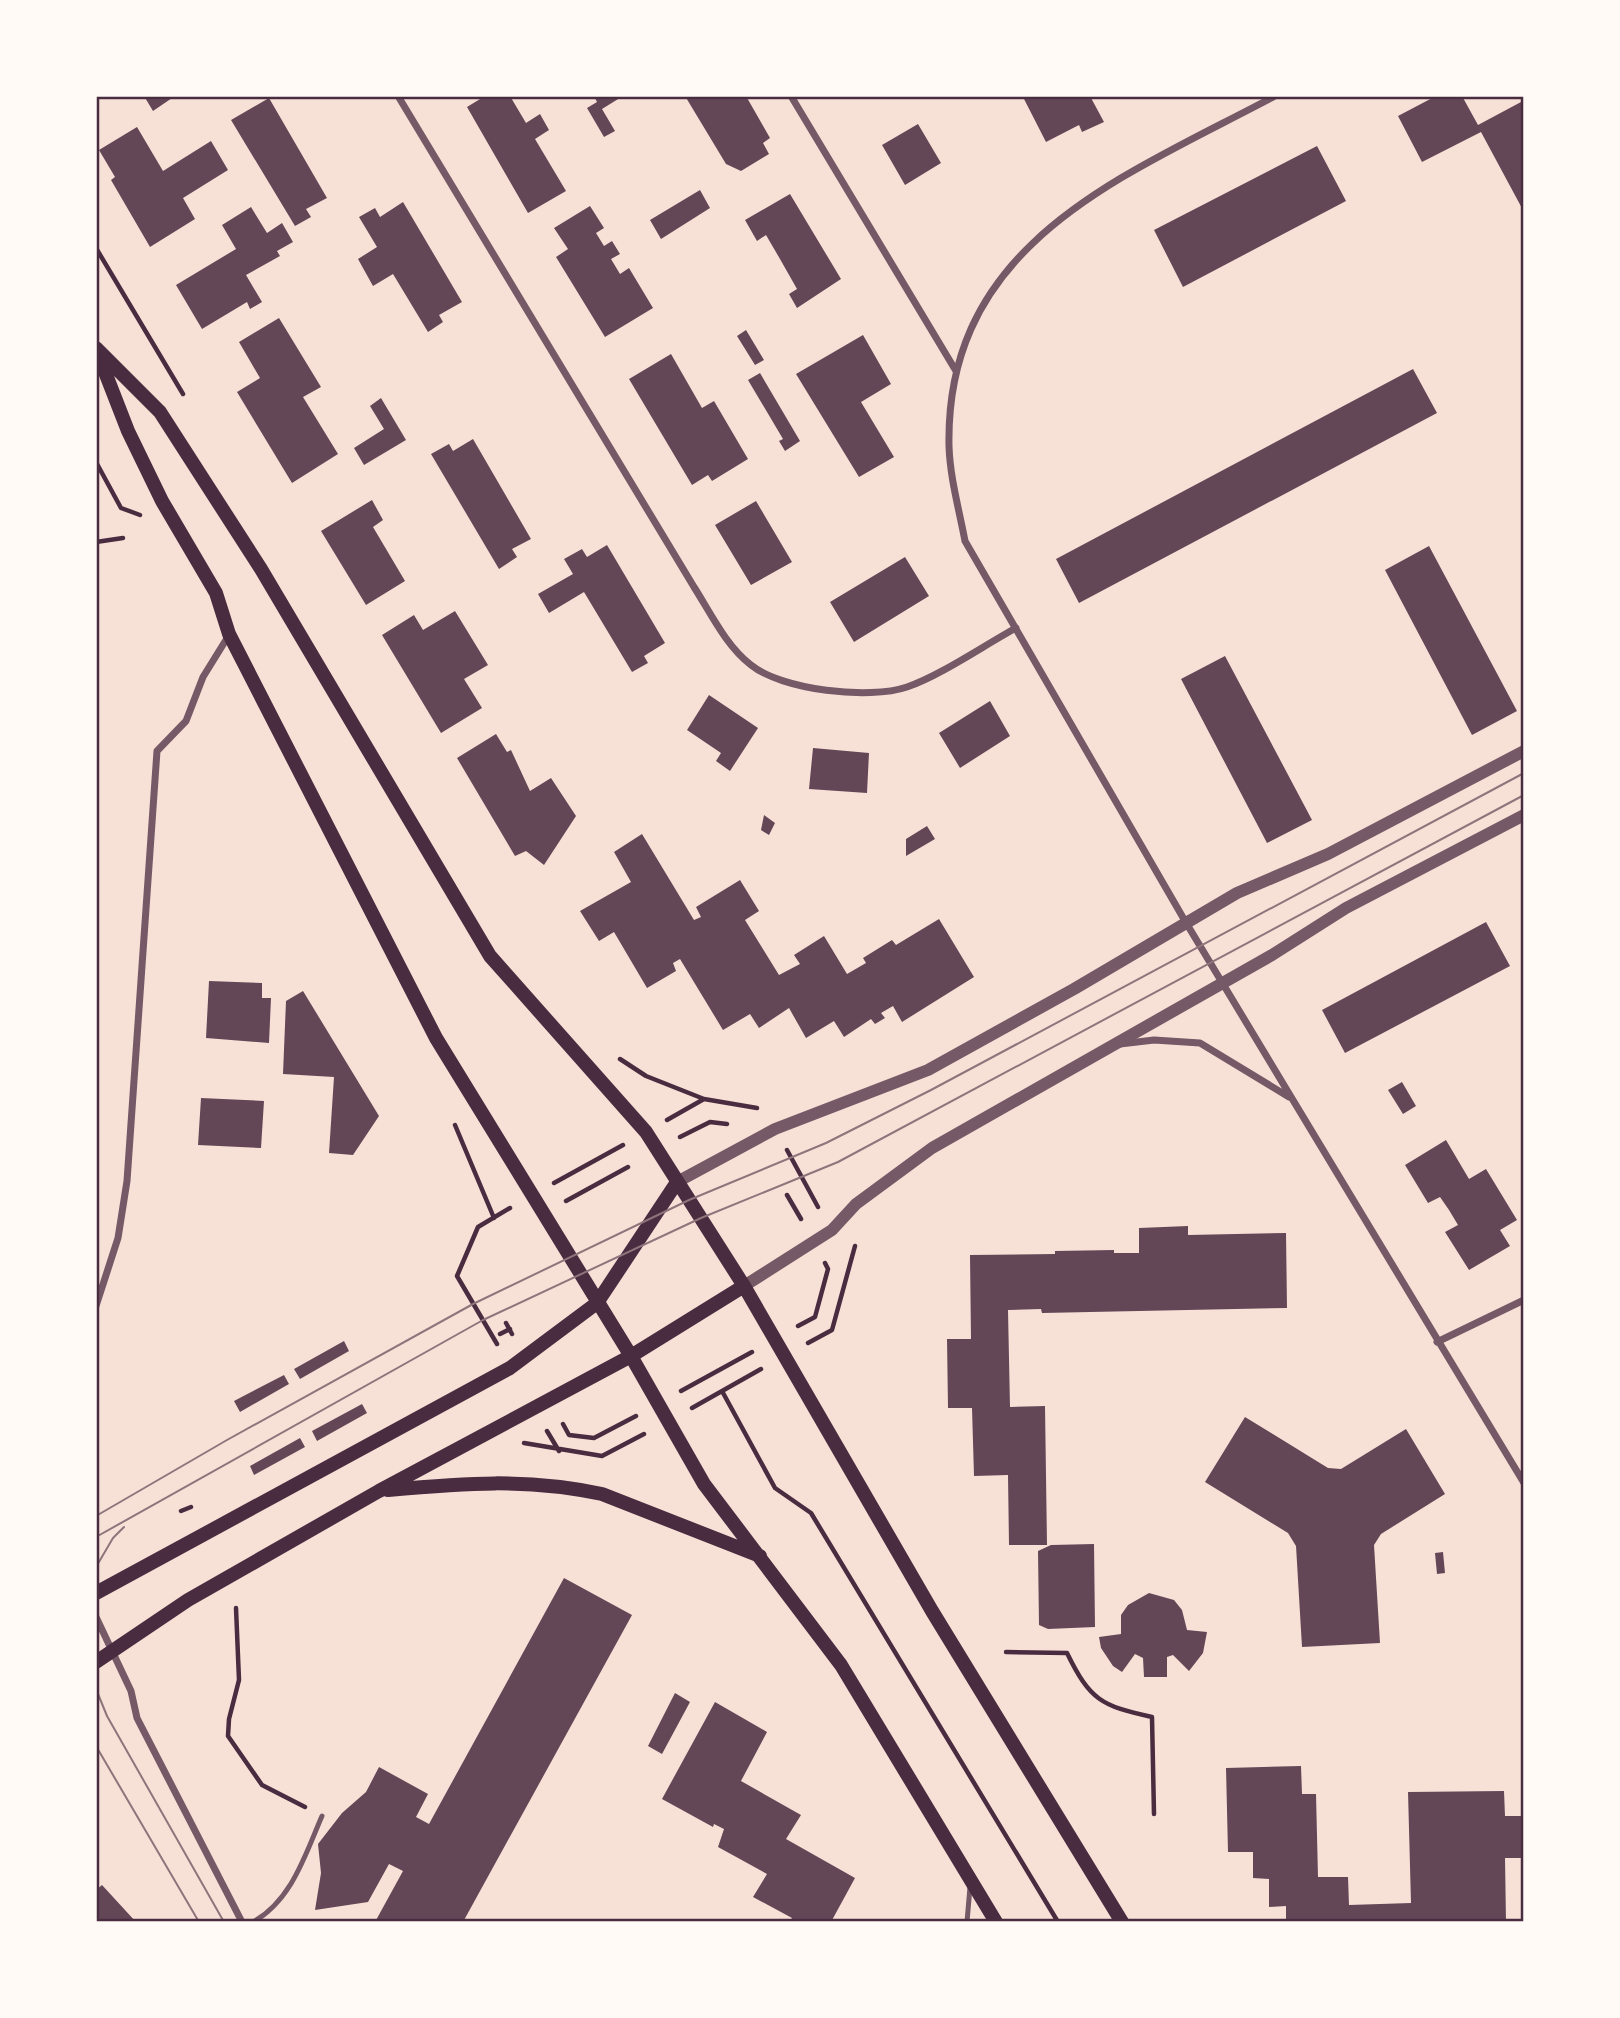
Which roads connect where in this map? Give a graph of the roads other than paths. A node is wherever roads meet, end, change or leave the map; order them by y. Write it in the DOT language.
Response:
graph roads {
  1 [pos="398,96"];
  2 [pos="791,96"];
  3 [pos="1275,96"];
  4 [pos="96,349"];
  5 [pos="956,371"];
  6 [pos="1016,628"];
  7 [pos="229,634"];
  8 [pos="1524,751"];
  9 [pos="1524,815"];
  10 [pos="1185,921"];
  11 [pos="1222,983"];
  12 [pos="1112,1045"];
  13 [pos="1289,1097"];
  14 [pos="677,1182"];
  15 [pos="744,1286"];
  16 [pos="1524,1300"];
  17 [pos="597,1303"];
  18 [pos="96,1306"];
  19 [pos="1437,1342"];
  20 [pos="631,1356"];
  21 [pos="1524,1483"];
  22 [pos="379,1491"];
  23 [pos="761,1557"];
  24 [pos="96,1593"];
  25 [pos="96,1617"];
  26 [pos="113,1651"];
  27 [pos="96,1662"];
  28 [pos="322,1816"];
  29 [pos="971,1880"];
  30 [pos="242,1922"];
  31 [pos="253,1922"];
  32 [pos="967,1922"];
  33 [pos="996,1922"];
  34 [pos="1122,1922"];
  1 -- 6 [label="street"];
  2 -- 5 [label="street"];
  3 -- 5 [label="street"];
  4 -- 7 [label="main road"];
  4 -- 14 [label="main road"];
  5 -- 6 [label="street"];
  6 -- 10 [label="street"];
  7 -- 17 [label="main road"];
  7 -- 18 [label="street"];
  8 -- 10 [label="street"];
  9 -- 11 [label="street"];
  10 -- 11 [label="street"];
  10 -- 14 [label="street"];
  11 -- 12 [label="street"];
  11 -- 13 [label="street"];
  12 -- 13 [label="street"];
  12 -- 15 [label="street"];
  13 -- 19 [label="street"];
  14 -- 15 [label="main road"];
  14 -- 17 [label="main road"];
  15 -- 20 [label="main road"];
  15 -- 34 [label="main road"];
  16 -- 19 [label="street"];
  17 -- 20 [label="main road"];
  17 -- 24 [label="main road"];
  19 -- 21 [label="street"];
  20 -- 22 [label="main road"];
  20 -- 23 [label="main road"];
  22 -- 23 [label="main road"];
  22 -- 26 [label="main road"];
  23 -- 29 [label="main road"];
  25 -- 26 [label="street"];
  26 -- 27 [label="main road"];
  26 -- 30 [label="street"];
  28 -- 31 [label="lane"];
  29 -- 32 [label="lane"];
  29 -- 33 [label="main road"];
}
